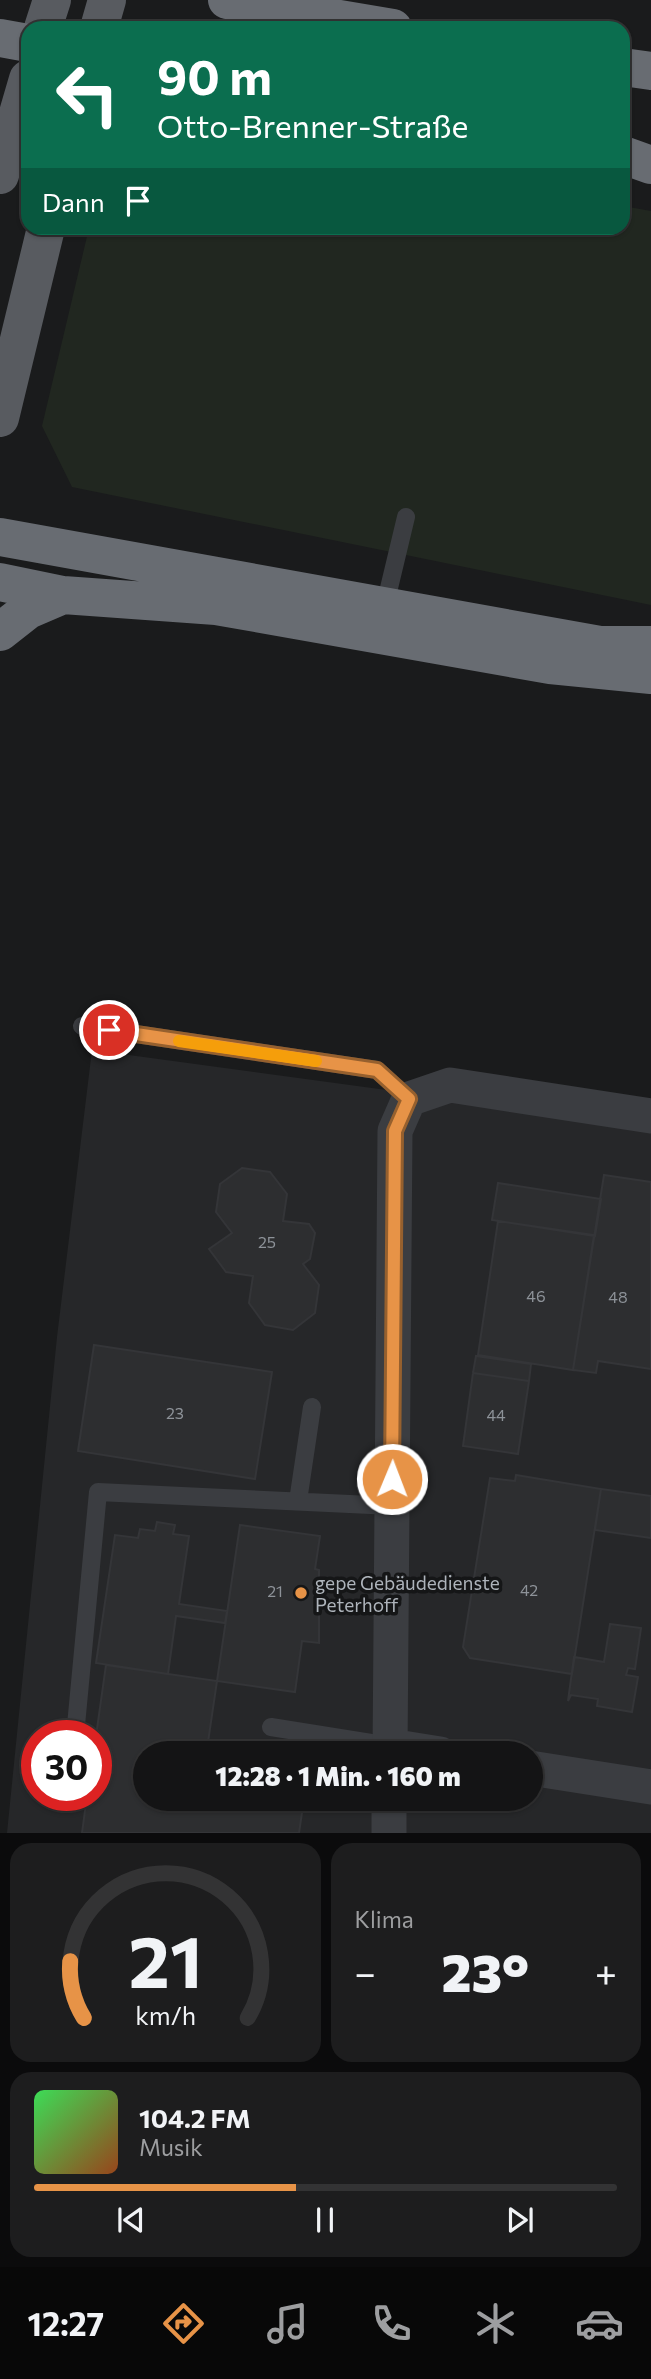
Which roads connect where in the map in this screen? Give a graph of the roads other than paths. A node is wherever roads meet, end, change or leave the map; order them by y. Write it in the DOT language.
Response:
graph roads {
  1 [pos="52,0"];
  2 [pos="107,0"];
  3 [pos="227,0"];
  4 [pos="45,21"];
  5 [pos="101,21"];
  6 [pos="352,21"];
  7 [pos="0,38"];
  8 [pos="21,42"];
  9 [pos="21,102"];
  10 [pos="630,143"];
  11 [pos="651,147"];
  12 [pos="630,157"];
  13 [pos="4,159"];
  14 [pos="651,164"];
  15 [pos="44,235"];
  16 [pos="0,418"];
  17 [pos="406,517"];
  18 [pos="0,537"];
  19 [pos="0,582"];
  20 [pos="63,595"];
  21 [pos="382,620"];
  22 [pos="0,632"];
  23 [pos="651,645"];
  24 [pos="651,675"];
  25 [pos="82,1026"];
  26 [pos="409,1099"];
  27 [pos="651,1116"];
  28 [pos="312,1406"];
  29 [pos="298,1502"];
  30 [pos="392,1506"];
  31 [pos="76,1720"];
  32 [pos="271,1727"];
  33 [pos="343,1741"];
  34 [pos="390,1741"];
  35 [pos="543,1770"];
  36 [pos="651,1787"];
  37 [pos="389,1811"];
  38 [pos="389,1833"];
  1 -- 4 [label="main road"];
  2 -- 5 [label="main road"];
  3 -- 6 [label="highway"];
  7 -- 8 [label="highway"];
  9 -- 13 [label="main road"];
  10 -- 11 [label="highway"];
  12 -- 14 [label="highway"];
  15 -- 16 [label="main road"];
  17 -- 21 [label="lane"];
  18 -- 21 [label="highway"];
  19 -- 20 [label="highway"];
  20 -- 21 [label="highway"];
  20 -- 22 [label="highway"];
  21 -- 23 [label="highway"];
  21 -- 24 [label="highway"];
  25 -- 26 [label="lane"];
  26 -- 27 [label="street"];
  26 -- 30 [label="street"];
  28 -- 29 [label="lane"];
  29 -- 30 [label="lane"];
  29 -- 31 [label="lane"];
  30 -- 34 [label="street"];
  32 -- 33 [label="lane"];
  35 -- 36 [label="street"];
  37 -- 38 [label="street"];
}
